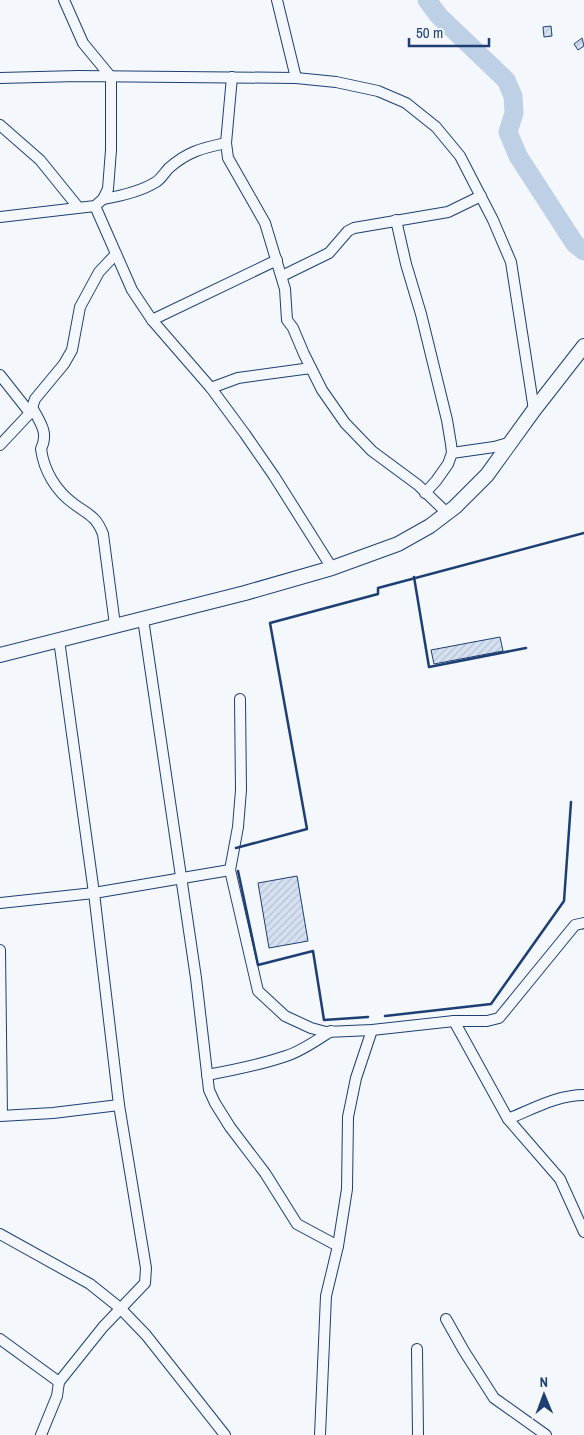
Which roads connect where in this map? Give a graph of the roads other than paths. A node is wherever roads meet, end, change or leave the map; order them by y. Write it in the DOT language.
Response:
graph roads {
  1 [pos="64,0"];
  2 [pos="277,0"];
  3 [pos="111,77"];
  4 [pos="0,78"];
  5 [pos="232,78"];
  6 [pos="296,78"];
  7 [pos="0,125"];
  8 [pos="226,143"];
  9 [pos="481,196"];
  10 [pos="103,199"];
  11 [pos="95,206"];
  12 [pos="78,207"];
  13 [pos="0,217"];
  14 [pos="396,220"];
  15 [pos="116,254"];
  16 [pos="277,260"];
  17 [pos="282,276"];
  18 [pos="152,320"];
  19 [pos="584,346"];
  20 [pos="311,368"];
  21 [pos="0,375"];
  22 [pos="211,388"];
  23 [pos="31,410"];
  24 [pos="534,410"];
  25 [pos="512,442"];
  26 [pos="0,445"];
  27 [pos="452,453"];
  28 [pos="425,492"];
  29 [pos="447,513"];
  30 [pos="332,568"];
  31 [pos="143,619"];
  32 [pos="115,625"];
  33 [pos="59,640"];
  34 [pos="0,655"];
  35 [pos="240,699"];
  36 [pos="230,870"];
  37 [pos="180,879"];
  38 [pos="94,893"];
  39 [pos="0,903"];
  40 [pos="584,923"];
  41 [pos="0,950"];
  42 [pos="454,1020"];
  43 [pos="372,1030"];
  44 [pos="331,1031"];
  45 [pos="207,1074"];
  46 [pos="584,1095"];
  47 [pos="119,1104"];
  48 [pos="1,1116"];
  49 [pos="508,1118"];
  50 [pos="584,1231"];
  51 [pos="0,1234"];
  52 [pos="338,1246"];
  53 [pos="120,1308"];
  54 [pos="446,1319"];
  55 [pos="0,1339"];
  56 [pos="417,1348"];
  57 [pos="59,1382"];
  58 [pos="41,1435"];
  59 [pos="225,1435"];
  60 [pos="320,1435"];
  61 [pos="418,1435"];
  62 [pos="546,1435"];
  1 -- 3 [label="street"];
  2 -- 6 [label="street"];
  3 -- 4 [label="street"];
  3 -- 5 [label="street"];
  3 -- 10 [label="street"];
  5 -- 6 [label="street"];
  5 -- 8 [label="street"];
  6 -- 9 [label="street"];
  7 -- 12 [label="street"];
  8 -- 10 [label="street"];
  8 -- 16 [label="street"];
  9 -- 14 [label="street"];
  9 -- 24 [label="street"];
  10 -- 11 [label="street"];
  11 -- 12 [label="street"];
  11 -- 15 [label="street"];
  12 -- 13 [label="street"];
  14 -- 17 [label="street"];
  14 -- 27 [label="street"];
  15 -- 18 [label="street"];
  15 -- 23 [label="street"];
  16 -- 17 [label="street"];
  16 -- 18 [label="street"];
  17 -- 20 [label="street"];
  18 -- 22 [label="street"];
  19 -- 24 [label="main road"];
  20 -- 22 [label="street"];
  20 -- 28 [label="street"];
  21 -- 23 [label="street"];
  22 -- 30 [label="street"];
  23 -- 26 [label="street"];
  23 -- 32 [label="street"];
  24 -- 25 [label="main road"];
  25 -- 27 [label="street"];
  25 -- 29 [label="main road"];
  27 -- 28 [label="street"];
  28 -- 29 [label="street"];
  29 -- 30 [label="main road"];
  30 -- 31 [label="main road"];
  31 -- 32 [label="main road"];
  31 -- 37 [label="street"];
  32 -- 33 [label="main road"];
  33 -- 34 [label="main road"];
  33 -- 38 [label="street"];
  35 -- 36 [label="street"];
  36 -- 37 [label="street"];
  36 -- 44 [label="street"];
  37 -- 38 [label="street"];
  37 -- 45 [label="street"];
  38 -- 39 [label="street"];
  38 -- 47 [label="street"];
  40 -- 42 [label="street"];
  41 -- 48 [label="street"];
  42 -- 43 [label="street"];
  42 -- 49 [label="street"];
  43 -- 44 [label="street"];
  43 -- 52 [label="street"];
  44 -- 45 [label="street"];
  45 -- 52 [label="street"];
  46 -- 49 [label="street"];
  47 -- 48 [label="street"];
  47 -- 53 [label="street"];
  49 -- 50 [label="street"];
  51 -- 53 [label="street"];
  52 -- 60 [label="street"];
  53 -- 57 [label="street"];
  53 -- 59 [label="street"];
  54 -- 62 [label="street"];
  55 -- 57 [label="street"];
  56 -- 61 [label="street"];
  57 -- 58 [label="street"];
}
